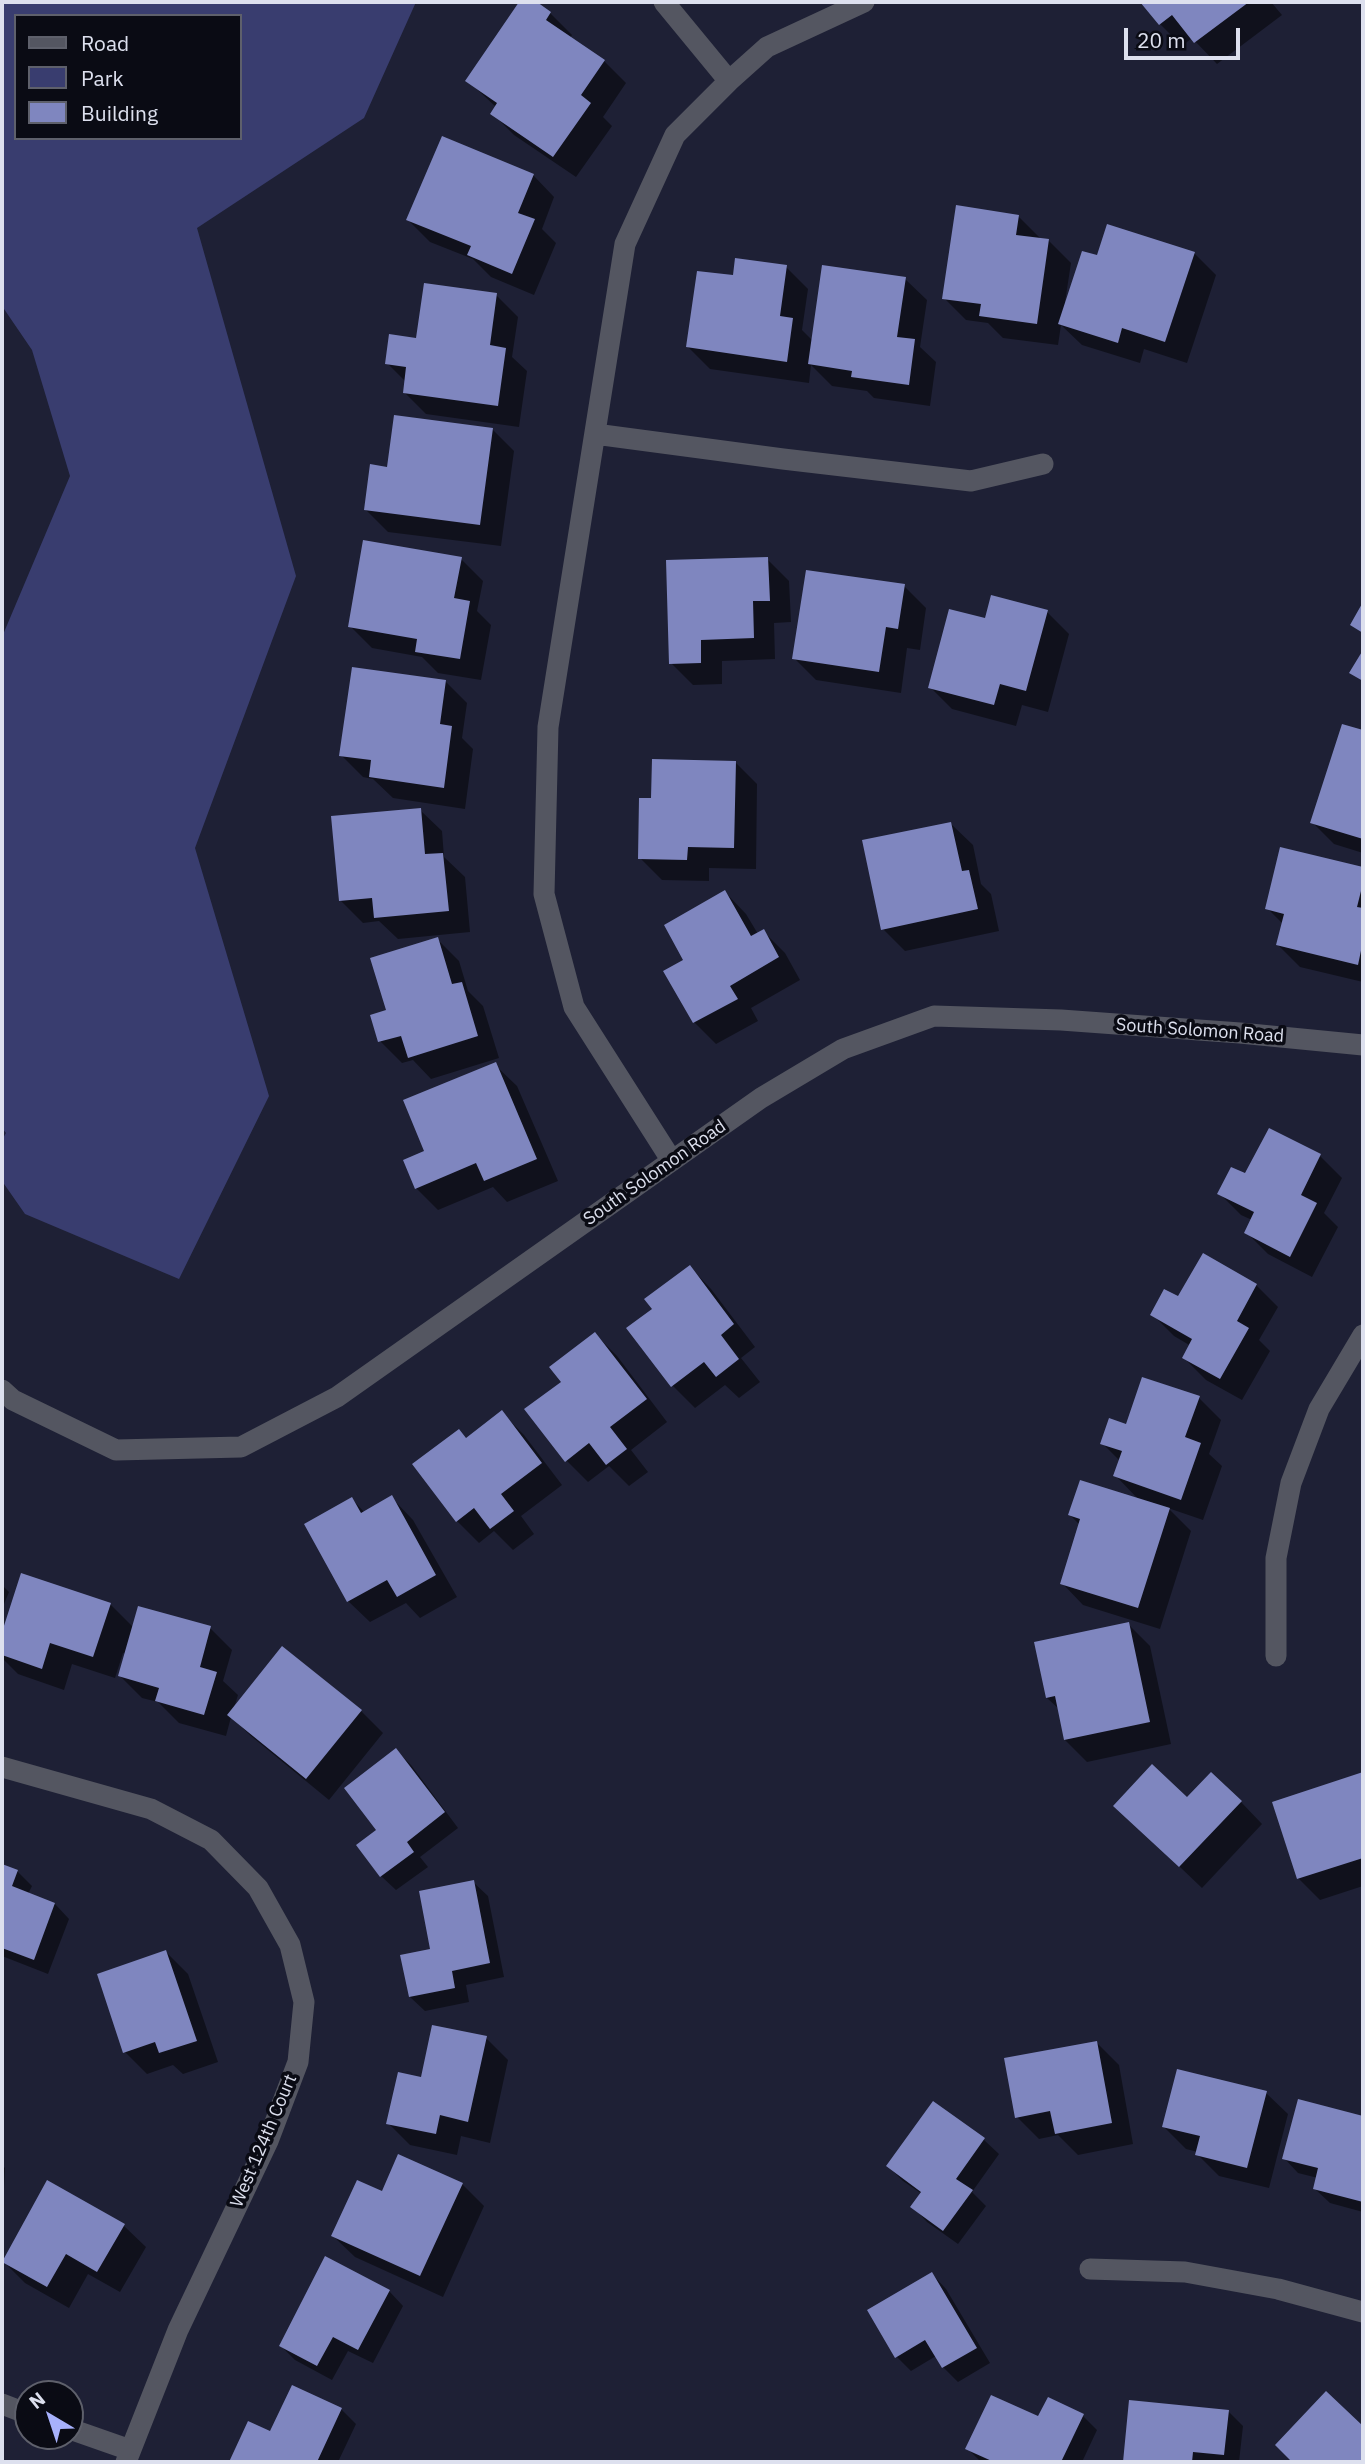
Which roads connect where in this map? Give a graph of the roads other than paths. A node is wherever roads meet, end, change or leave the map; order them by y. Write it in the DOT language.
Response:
graph roads {
  1 [pos="664,2"];
  2 [pos="864,2"];
  3 [pos="729,81"];
  4 [pos="595,434"];
  5 [pos="1043,464"];
  6 [pos="1363,1045"];
  7 [pos="672,1161"];
  8 [pos="1363,1335"];
  9 [pos="2,1390"];
  10 [pos="1276,1656"];
  11 [pos="2,1768"];
  12 [pos="1090,2269"];
  13 [pos="1363,2312"];
  14 [pos="84,2436"];
  15 [pos="128,2456"];
  1 -- 3 [label="street"];
  2 -- 3 [label="street"];
  3 -- 4 [label="street"];
  4 -- 5 [label="street"];
  4 -- 7 [label="street"];
  6 -- 7 [label="street, South Solomon Road"];
  7 -- 9 [label="street, South Solomon Road"];
  8 -- 10 [label="street"];
  11 -- 15 [label="street, West 124th Court"];
  12 -- 13 [label="street"];
  14 -- 15 [label="street"];
}
